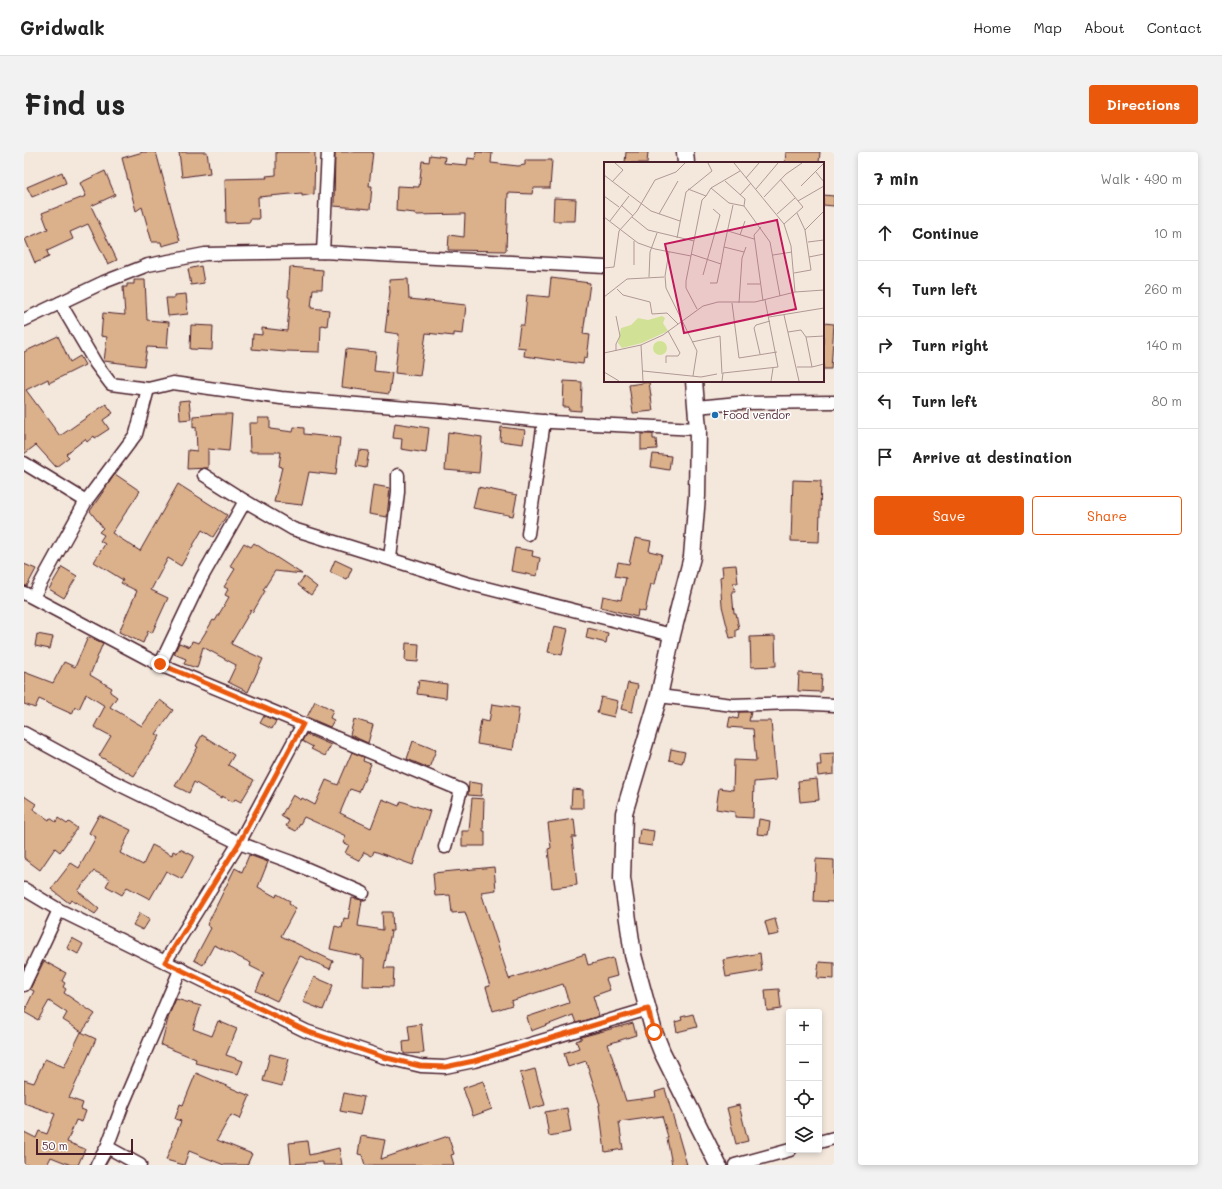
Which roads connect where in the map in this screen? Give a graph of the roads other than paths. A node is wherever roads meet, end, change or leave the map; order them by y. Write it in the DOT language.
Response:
graph roads {
  1 [pos="328,152"];
  2 [pos="323,252"];
  3 [pos="604,267"];
  4 [pos="60,303"];
  5 [pos="24,320"];
  6 [pos="694,382"];
  7 [pos="148,389"];
  8 [pos="834,402"];
  9 [pos="696,407"];
  10 [pos="544,421"];
  11 [pos="698,429"];
  12 [pos="24,463"];
  13 [pos="204,475"];
  14 [pos="398,475"];
  15 [pos="86,501"];
  16 [pos="245,501"];
  17 [pos="528,534"];
  18 [pos="390,558"];
  19 [pos="28,595"];
  20 [pos="672,635"];
  21 [pos="160,664"];
  22 [pos="659,696"];
  23 [pos="834,705"];
  24 [pos="303,724"];
  25 [pos="24,733"];
  26 [pos="239,843"];
  27 [pos="445,847"];
  28 [pos="24,888"];
  29 [pos="363,893"];
  30 [pos="59,910"];
  31 [pos="165,962"];
  32 [pos="181,968"];
  33 [pos="24,985"];
  34 [pos="648,1009"];
  35 [pos="834,1138"];
  36 [pos="822,1141"];
  37 [pos="107,1147"];
  38 [pos="786,1151"];
  39 [pos="97,1165"];
  40 [pos="140,1165"];
  41 [pos="718,1165"];
  42 [pos="735,1165"];
  1 -- 2 [label="street"];
  2 -- 3 [label="street"];
  2 -- 4 [label="street"];
  4 -- 5 [label="street"];
  4 -- 7 [label="street"];
  6 -- 9 [label="main road"];
  7 -- 10 [label="street"];
  7 -- 15 [label="street"];
  8 -- 9 [label="street"];
  9 -- 11 [label="main road"];
  10 -- 11 [label="street"];
  10 -- 17 [label="street"];
  11 -- 20 [label="main road"];
  12 -- 15 [label="street"];
  13 -- 16 [label="street"];
  14 -- 18 [label="street"];
  15 -- 19 [label="street"];
  16 -- 18 [label="street"];
  16 -- 21 [label="street"];
  18 -- 20 [label="street"];
  19 -- 21 [label="street"];
  20 -- 22 [label="main road"];
  21 -- 24 [label="street"];
  22 -- 23 [label="street"];
  22 -- 34 [label="main road"];
  24 -- 26 [label="street"];
  24 -- 27 [label="street"];
  25 -- 26 [label="street"];
  26 -- 29 [label="street"];
  26 -- 31 [label="street"];
  28 -- 30 [label="street"];
  30 -- 31 [label="street"];
  30 -- 33 [label="street"];
  31 -- 32 [label="street"];
  32 -- 34 [label="street"];
  32 -- 37 [label="street"];
  34 -- 41 [label="main road"];
  35 -- 36 [label="street"];
  37 -- 39 [label="street"];
  37 -- 40 [label="street"];
  38 -- 42 [label="street"];
}
